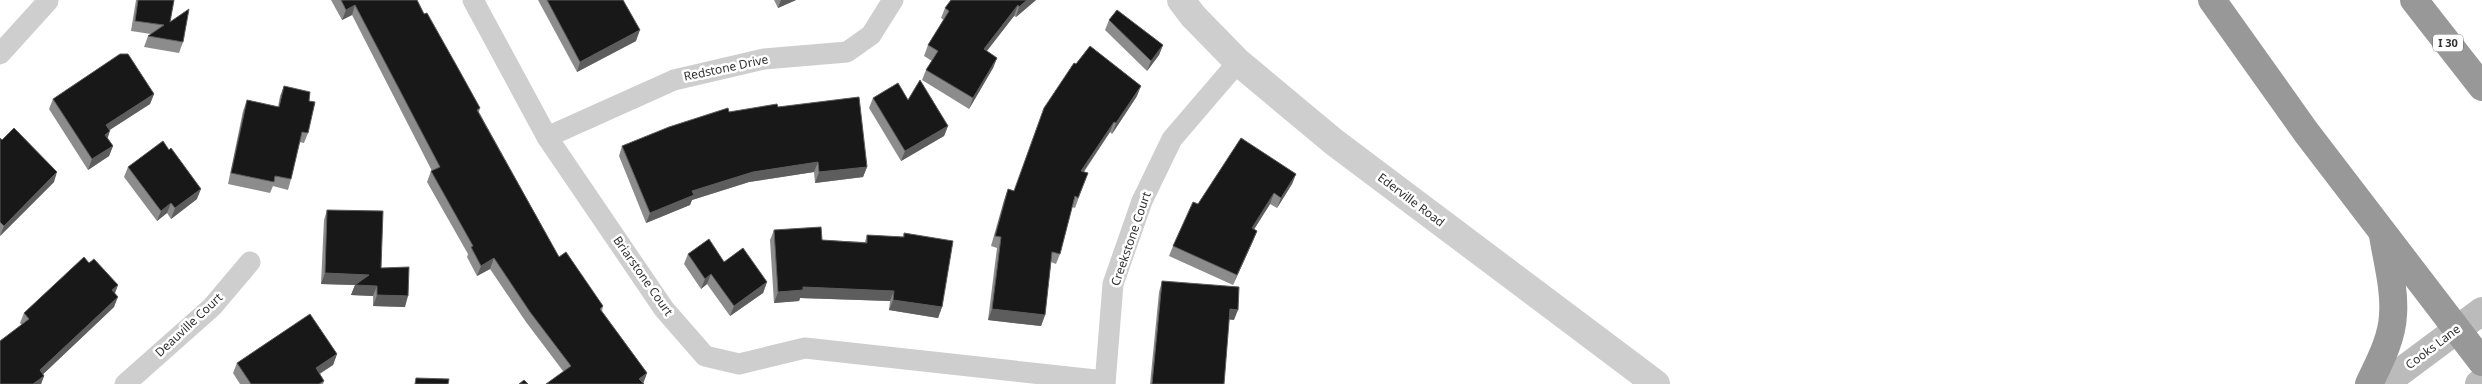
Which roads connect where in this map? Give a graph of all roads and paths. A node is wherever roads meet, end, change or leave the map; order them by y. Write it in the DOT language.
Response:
graph roads {
  1 [pos="472,0"];
  2 [pos="893,0"];
  3 [pos="1181,0"];
  4 [pos="2212,0"];
  5 [pos="2414,0"];
  6 [pos="48,1"];
  7 [pos="0,54"];
  8 [pos="1238,62"];
  9 [pos="2482,87"];
  10 [pos="547,137"];
  11 [pos="2382,232"];
  12 [pos="250,262"];
  13 [pos="2482,311"];
  14 [pos="2457,329"];
  15 [pos="2482,362"];
  16 [pos="1105,383"];
  17 [pos="125,384"];
  18 [pos="1656,384"];
  19 [pos="2369,384"];
  20 [pos="2384,384"];
  1 -- 10 [label="street, Briarstone Court"];
  2 -- 10 [label="street, Redstone Drive"];
  3 -- 8 [label="street, Ederville Road"];
  4 -- 11 [label="highway"];
  5 -- 9 [label="highway, I 30"];
  6 -- 7 [label="street"];
  8 -- 16 [label="street, Creekstone Court"];
  8 -- 18 [label="street, Ederville Road"];
  10 -- 16 [label="street, Briarstone Court"];
  11 -- 14 [label="highway"];
  11 -- 19 [label="highway"];
  12 -- 17 [label="street, Deauville Court"];
  13 -- 14 [label="main road, Cooks Lane"];
  14 -- 15 [label="highway"];
  14 -- 20 [label="main road, Cooks Lane"];
}
